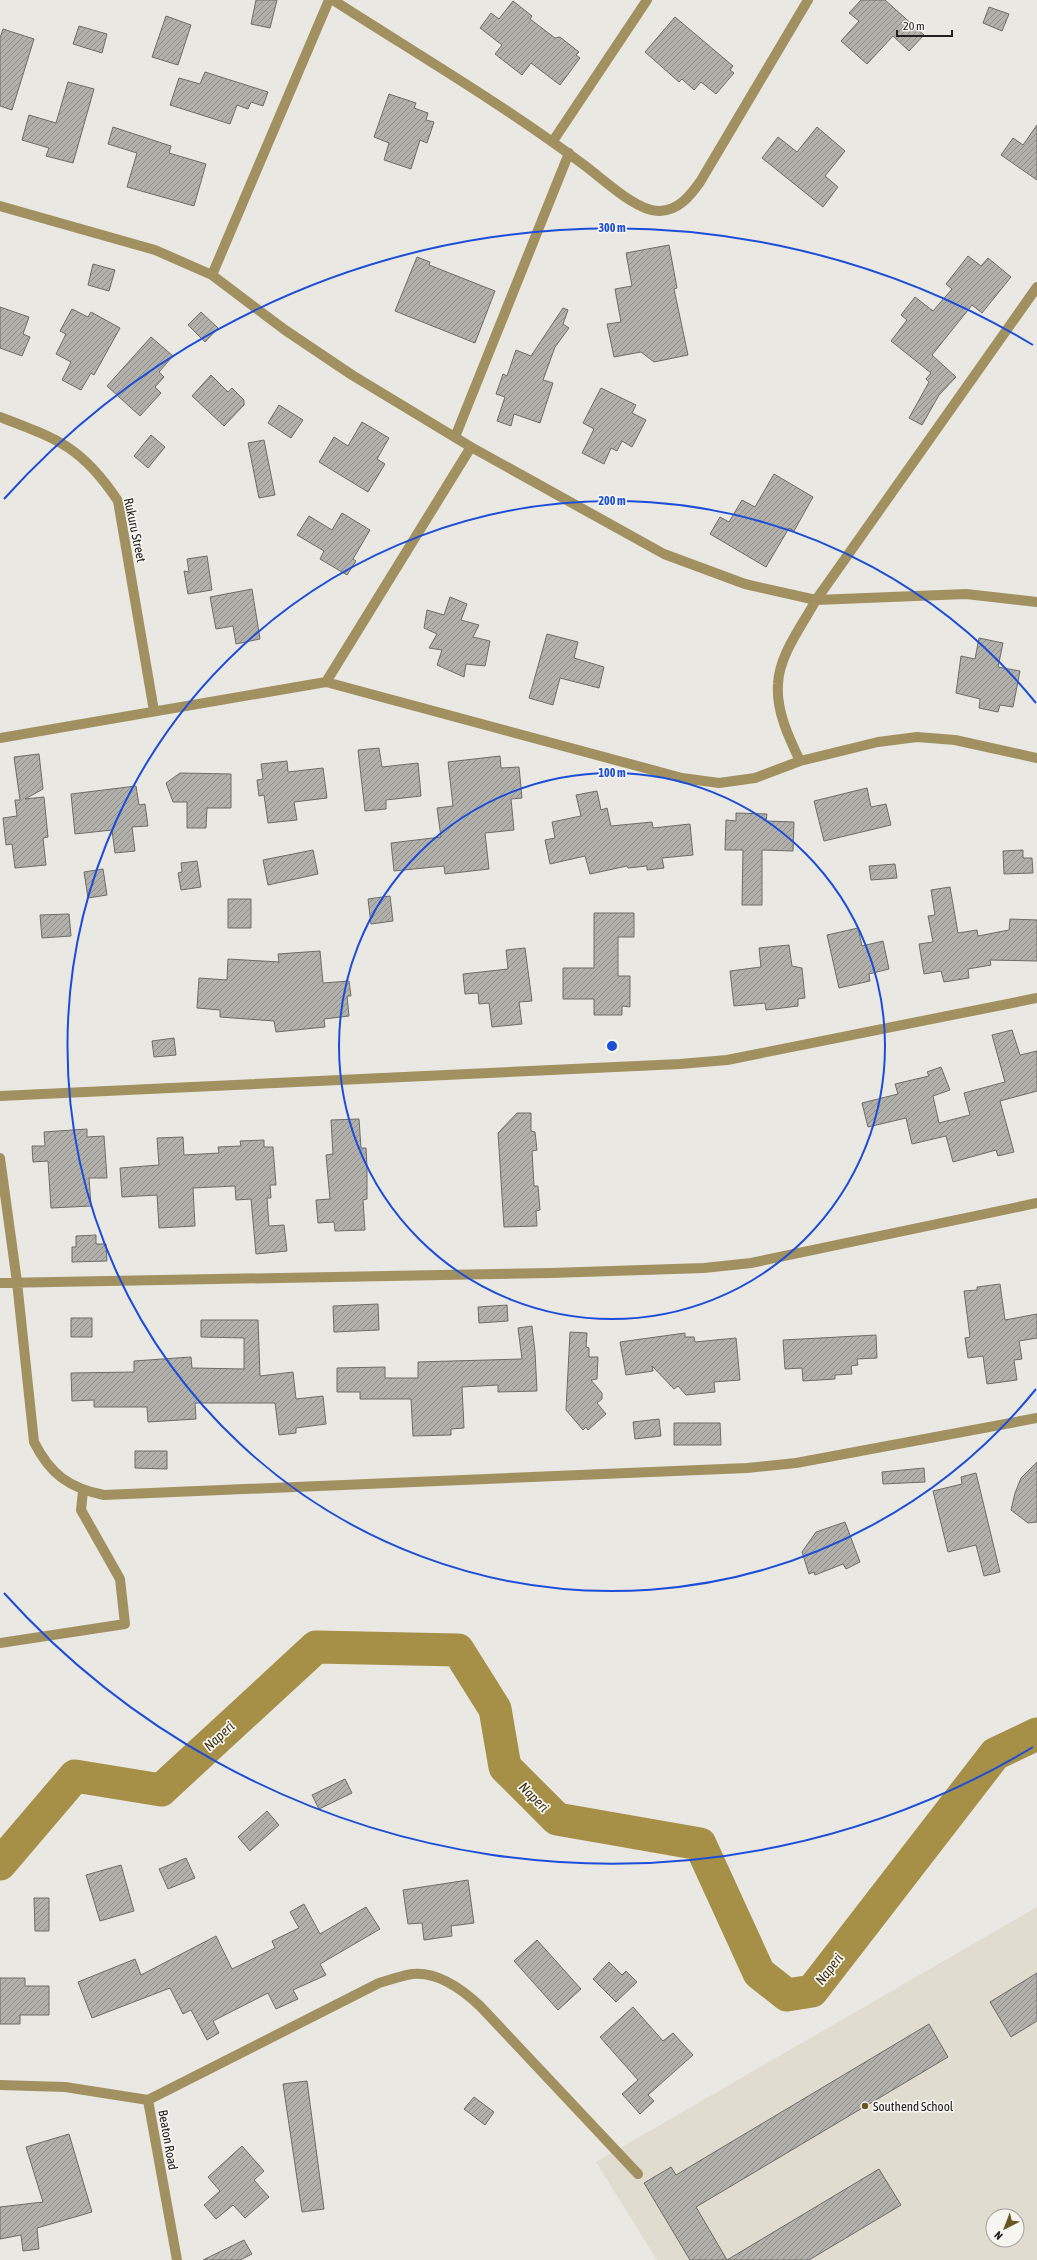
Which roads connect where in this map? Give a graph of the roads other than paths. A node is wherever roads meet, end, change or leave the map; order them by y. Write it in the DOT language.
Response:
graph roads {
  1 [pos="329,0"];
  2 [pos="334,0"];
  3 [pos="647,0"];
  4 [pos="808,0"];
  5 [pos="553,141"];
  6 [pos="569,153"];
  7 [pos="0,206"];
  8 [pos="212,275"];
  9 [pos="1036,292"];
  10 [pos="0,417"];
  11 [pos="455,437"];
  12 [pos="471,447"];
  13 [pos="816,600"];
  14 [pos="1037,602"];
  15 [pos="326,682"];
  16 [pos="154,711"];
  17 [pos="0,738"];
  18 [pos="1037,758"];
  19 [pos="800,761"];
  20 [pos="1037,998"];
  21 [pos="0,1096"];
  22 [pos="0,1158"];
  23 [pos="1037,1203"];
  24 [pos="16,1282"];
  25 [pos="0,1283"];
  26 [pos="1037,1418"];
  27 [pos="83,1491"];
  28 [pos="0,1643"];
  29 [pos="0,2085"];
  30 [pos="148,2100"];
  31 [pos="638,2174"];
  32 [pos="177,2260"];
  1 -- 8 [label="street"];
  2 -- 5 [label="street"];
  3 -- 5 [label="street"];
  4 -- 6 [label="street"];
  5 -- 6 [label="street"];
  6 -- 11 [label="street"];
  7 -- 8 [label="street"];
  8 -- 11 [label="street"];
  9 -- 13 [label="street"];
  10 -- 16 [label="street, Rukuru Street"];
  11 -- 12 [label="street"];
  12 -- 13 [label="street"];
  12 -- 15 [label="street"];
  13 -- 14 [label="street"];
  13 -- 19 [label="street"];
  15 -- 16 [label="street"];
  15 -- 19 [label="street"];
  16 -- 17 [label="street"];
  18 -- 19 [label="street"];
  20 -- 21 [label="street"];
  22 -- 24 [label="street"];
  23 -- 24 [label="street"];
  24 -- 25 [label="street"];
  24 -- 27 [label="street"];
  26 -- 27 [label="street"];
  27 -- 28 [label="street"];
  29 -- 30 [label="street, Beaton Road"];
  30 -- 31 [label="street"];
  30 -- 32 [label="street, Beaton Road"];
}
